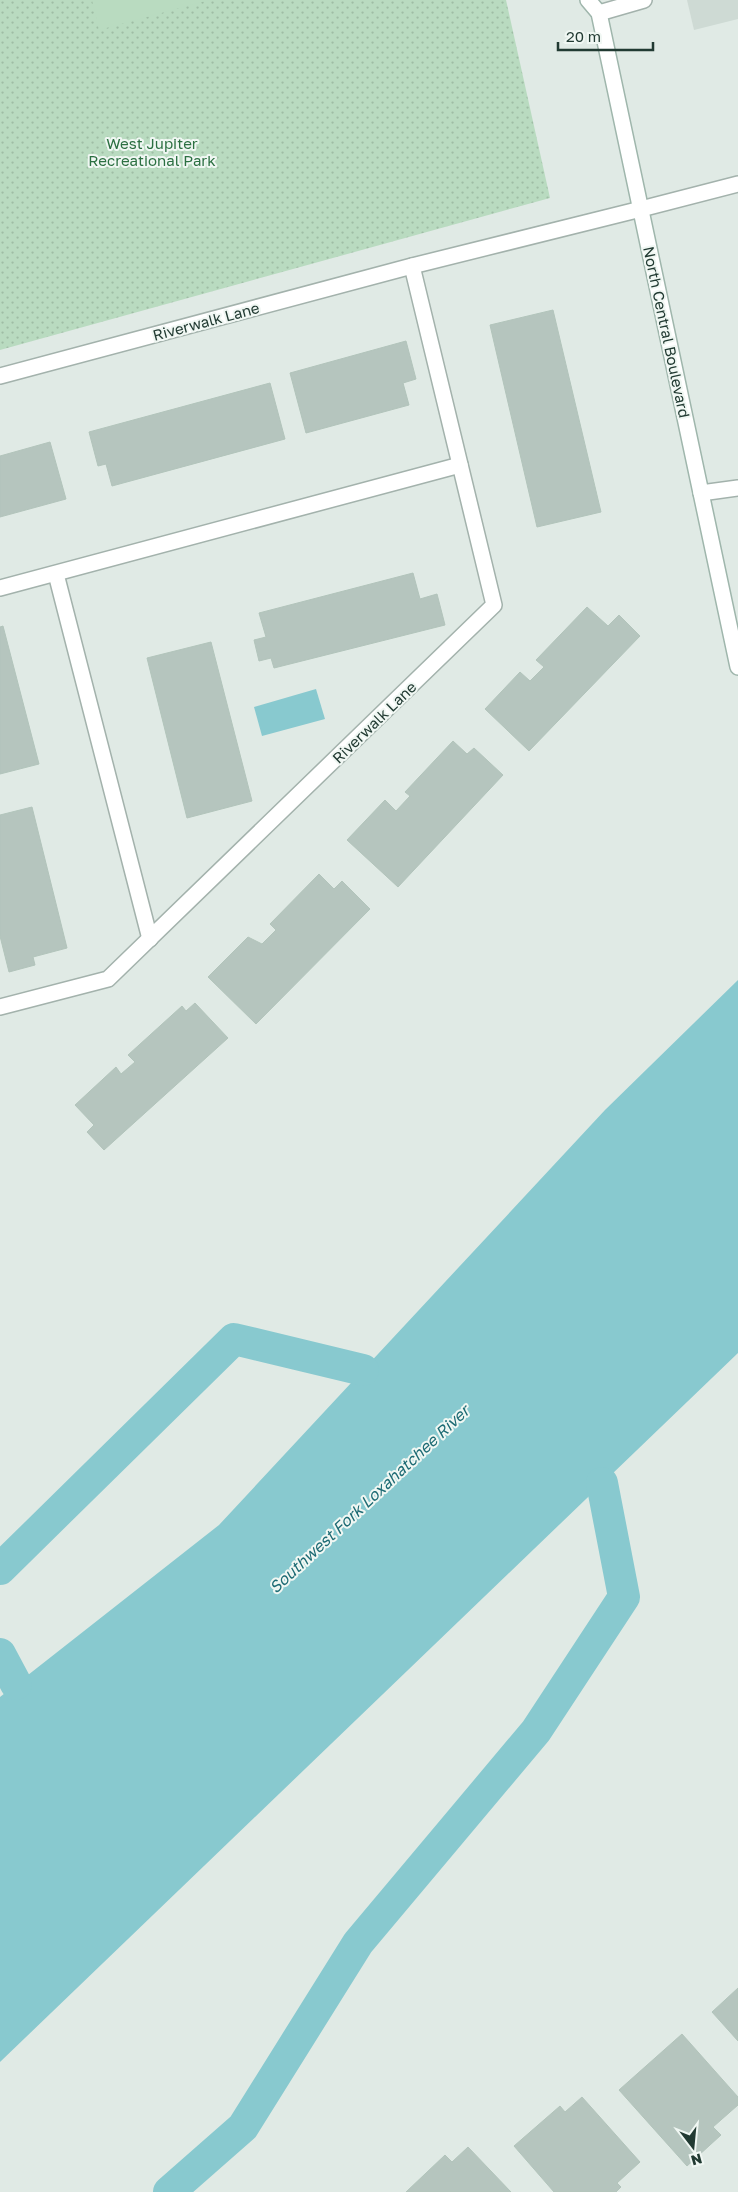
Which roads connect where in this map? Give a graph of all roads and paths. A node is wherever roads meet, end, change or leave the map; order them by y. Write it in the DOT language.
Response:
graph roads {
  1 [pos="588,0"];
  2 [pos="644,0"];
  3 [pos="601,7"];
  4 [pos="738,184"];
  5 [pos="640,209"];
  6 [pos="412,266"];
  7 [pos="0,376"];
  8 [pos="460,465"];
  9 [pos="738,488"];
  10 [pos="701,494"];
  11 [pos="56,574"];
  12 [pos="0,588"];
  13 [pos="738,667"];
  14 [pos="150,939"];
  15 [pos="0,1007"];
  1 -- 3 [label="street, North Central Boulevard"];
  2 -- 3 [label="street"];
  3 -- 5 [label="street, North Central Boulevard"];
  4 -- 5 [label="street, Riverwalk Lane"];
  5 -- 6 [label="street, Riverwalk Lane"];
  5 -- 10 [label="street, North Central Boulevard"];
  6 -- 7 [label="street, Riverwalk Lane"];
  6 -- 8 [label="street, Riverwalk Lane"];
  8 -- 11 [label="street"];
  8 -- 14 [label="street, Riverwalk Lane"];
  9 -- 10 [label="street"];
  10 -- 13 [label="street, North Central Boulevard"];
  11 -- 12 [label="street"];
  11 -- 14 [label="street"];
  14 -- 15 [label="street, Riverwalk Lane"];
}
